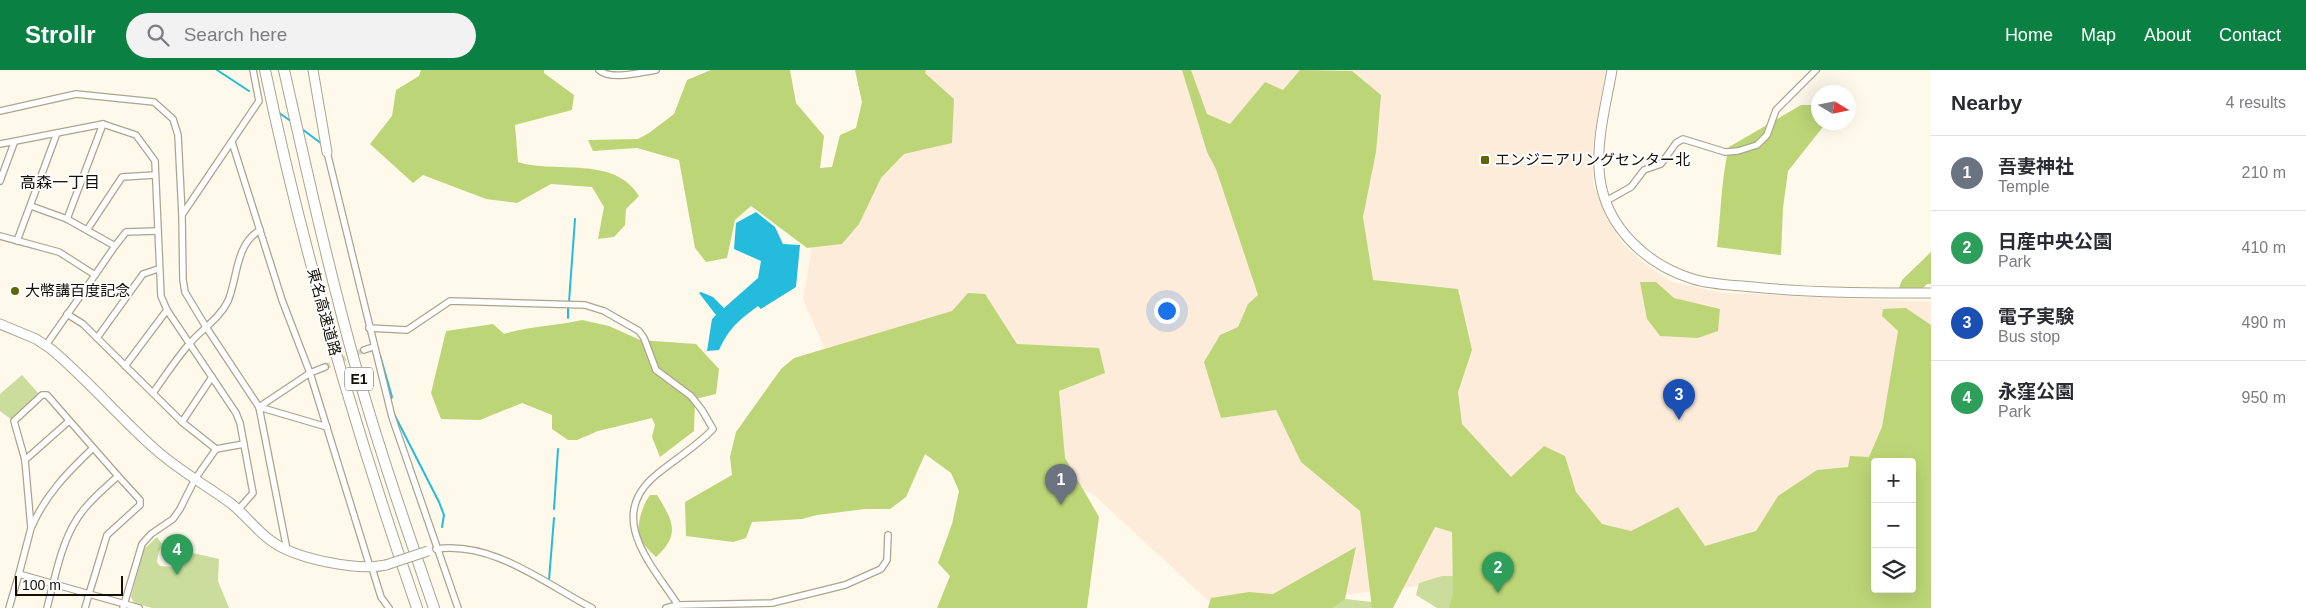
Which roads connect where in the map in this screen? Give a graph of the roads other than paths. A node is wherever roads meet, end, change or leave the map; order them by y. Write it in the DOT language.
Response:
graph roads {
  1 [pos="253,70"];
  2 [pos="265,70"];
  3 [pos="284,70"];
  4 [pos="313,70"];
  5 [pos="599,70"];
  6 [pos="656,70"];
  7 [pos="1612,70"];
  8 [pos="1816,70"];
  9 [pos="0,111"];
  10 [pos="103,124"];
  11 [pos="57,133"];
  12 [pos="232,142"];
  13 [pos="14,143"];
  14 [pos="0,144"];
  15 [pos="327,152"];
  16 [pos="155,175"];
  17 [pos="0,181"];
  18 [pos="1606,201"];
  19 [pos="31,206"];
  20 [pos="182,215"];
  21 [pos="67,219"];
  22 [pos="87,230"];
  23 [pos="260,230"];
  24 [pos="157,231"];
  25 [pos="0,236"];
  26 [pos="17,240"];
  27 [pos="114,246"];
  28 [pos="158,268"];
  29 [pos="95,275"];
  30 [pos="1931,293"];
  31 [pos="167,310"];
  32 [pos="67,314"];
  33 [pos="0,324"];
  34 [pos="206,327"];
  35 [pos="369,328"];
  36 [pos="97,338"];
  37 [pos="190,343"];
  38 [pos="46,345"];
  39 [pos="373,347"];
  40 [pos="364,350"];
  41 [pos="125,366"];
  42 [pos="324,368"];
  43 [pos="310,373"];
  44 [pos="212,378"];
  45 [pos="153,393"];
  46 [pos="260,407"];
  47 [pos="69,421"];
  48 [pos="182,422"];
  49 [pos="327,426"];
  50 [pos="244,444"];
  51 [pos="93,448"];
  52 [pos="216,449"];
  53 [pos="25,460"];
  54 [pos="118,476"];
  55 [pos="195,479"];
  56 [pos="238,510"];
  57 [pos="30,528"];
  58 [pos="888,535"];
  59 [pos="438,548"];
  60 [pos="287,550"];
  61 [pos="428,551"];
  62 [pos="371,568"];
  63 [pos="19,574"];
  64 [pos="54,584"];
  65 [pos="89,594"];
  66 [pos="678,605"];
  67 [pos="123,606"];
  68 [pos="9,608"];
  69 [pos="47,608"];
  70 [pos="85,608"];
  71 [pos="138,608"];
  72 [pos="389,608"];
  73 [pos="417,608"];
  74 [pos="434,608"];
  75 [pos="458,608"];
  76 [pos="592,608"];
  77 [pos="666,608"];
  1 -- 12 [label="street"];
  2 -- 73 [label="highway, 東名高速道路 / E1"];
  3 -- 74 [label="highway, 東名高速道路 / E1"];
  4 -- 15 [label="street"];
  5 -- 6 [label="street"];
  7 -- 18 [label="street"];
  8 -- 18 [label="street"];
  9 -- 20 [label="street"];
  10 -- 11 [label="street"];
  10 -- 16 [label="street"];
  10 -- 21 [label="street"];
  11 -- 13 [label="street"];
  11 -- 19 [label="street"];
  12 -- 20 [label="street"];
  12 -- 23 [label="street"];
  13 -- 14 [label="street"];
  13 -- 17 [label="street"];
  15 -- 35 [label="street"];
  16 -- 22 [label="street"];
  16 -- 24 [label="street"];
  18 -- 30 [label="street"];
  19 -- 21 [label="street"];
  19 -- 26 [label="street"];
  20 -- 34 [label="street"];
  21 -- 22 [label="street"];
  22 -- 27 [label="street"];
  23 -- 34 [label="street"];
  23 -- 43 [label="street"];
  24 -- 27 [label="street"];
  24 -- 28 [label="street"];
  25 -- 26 [label="street"];
  26 -- 29 [label="street"];
  27 -- 29 [label="street"];
  28 -- 31 [label="street"];
  28 -- 36 [label="street"];
  29 -- 32 [label="street"];
  31 -- 37 [label="street"];
  31 -- 41 [label="street"];
  32 -- 36 [label="street"];
  32 -- 38 [label="street"];
  33 -- 38 [label="street"];
  34 -- 37 [label="street"];
  34 -- 46 [label="street"];
  35 -- 39 [label="street"];
  35 -- 66 [label="street"];
  36 -- 41 [label="street"];
  37 -- 44 [label="street"];
  37 -- 45 [label="street"];
  38 -- 55 [label="street"];
  39 -- 40 [label="street"];
  39 -- 59 [label="street"];
  41 -- 45 [label="street"];
  42 -- 43 [label="street"];
  43 -- 46 [label="street"];
  43 -- 49 [label="street"];
  44 -- 48 [label="street"];
  44 -- 50 [label="street"];
  45 -- 48 [label="street"];
  46 -- 49 [label="street"];
  46 -- 60 [label="street"];
  47 -- 51 [label="street"];
  47 -- 53 [label="street"];
  47 -- 53 [label="street"];
  48 -- 52 [label="street"];
  49 -- 62 [label="street"];
  50 -- 52 [label="street"];
  50 -- 56 [label="street"];
  51 -- 54 [label="street"];
  51 -- 57 [label="street"];
  52 -- 55 [label="street"];
  53 -- 57 [label="street"];
  54 -- 64 [label="street"];
  54 -- 65 [label="street"];
  55 -- 56 [label="street"];
  55 -- 67 [label="street"];
  56 -- 60 [label="street"];
  57 -- 63 [label="street"];
  58 -- 66 [label="street"];
  59 -- 61 [label="street"];
  59 -- 75 [label="street"];
  59 -- 76 [label="street"];
  60 -- 62 [label="street"];
  61 -- 62 [label="street, bridge"];
  62 -- 72 [label="street"];
  63 -- 64 [label="street"];
  63 -- 68 [label="street"];
  64 -- 65 [label="street"];
  64 -- 69 [label="street"];
  65 -- 67 [label="street"];
  65 -- 70 [label="street"];
  66 -- 77 [label="street"];
  67 -- 71 [label="street"];
}
